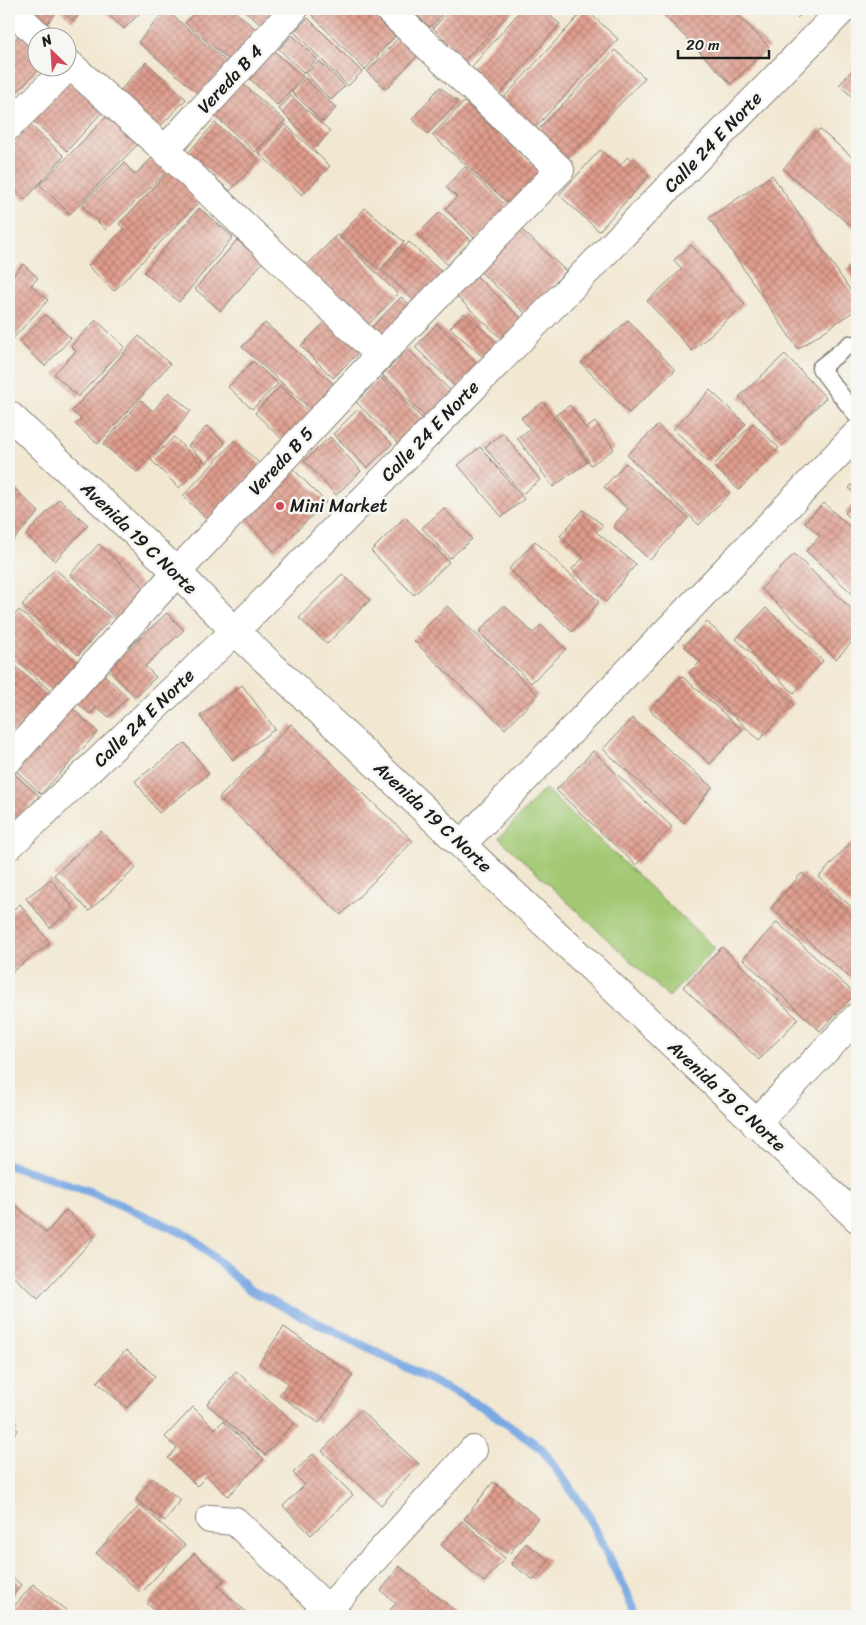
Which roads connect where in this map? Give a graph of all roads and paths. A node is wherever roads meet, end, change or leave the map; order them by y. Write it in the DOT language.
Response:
graph roads {
  1 [pos="11,9"];
  2 [pos="294,9"];
  3 [pos="388,9"];
  4 [pos="843,9"];
  5 [pos="31,28"];
  6 [pos="78,74"];
  7 [pos="55,78"];
  8 [pos="9,126"];
  9 [pos="165,150"];
  10 [pos="857,349"];
  11 [pos="380,355"];
  12 [pos="9,415"];
  13 [pos="857,416"];
  14 [pos="857,434"];
  15 [pos="177,572"];
  16 [pos="235,631"];
  17 [pos="9,759"];
  18 [pos="462,844"];
  19 [pos="9,846"];
  20 [pos="857,1018"];
  21 [pos="756,1124"];
  22 [pos="857,1218"];
  23 [pos="473,1450"];
  24 [pos="210,1519"];
  25 [pos="328,1614"];
  1 -- 5 [label="street"];
  2 -- 9 [label="street, Vereda B 4"];
  3 -- 11 [label="street, Vereda B 5"];
  4 -- 16 [label="street, Calle 24 E Norte"];
  6 -- 9 [label="street"];
  7 -- 8 [label="street"];
  9 -- 11 [label="street"];
  10 -- 13 [label="lane"];
  11 -- 15 [label="street, Vereda B 5"];
  12 -- 15 [label="street, Avenida 19 C Norte"];
  14 -- 18 [label="street"];
  15 -- 16 [label="street, Avenida 19 C Norte"];
  15 -- 17 [label="street, Vereda B 5"];
  16 -- 18 [label="street, Avenida 19 C Norte"];
  16 -- 19 [label="street, Calle 24 E Norte"];
  18 -- 21 [label="street, Avenida 19 C Norte"];
  20 -- 21 [label="street"];
  21 -- 22 [label="street, Avenida 19 C Norte"];
  23 -- 25 [label="street"];
  24 -- 25 [label="street"];
}
